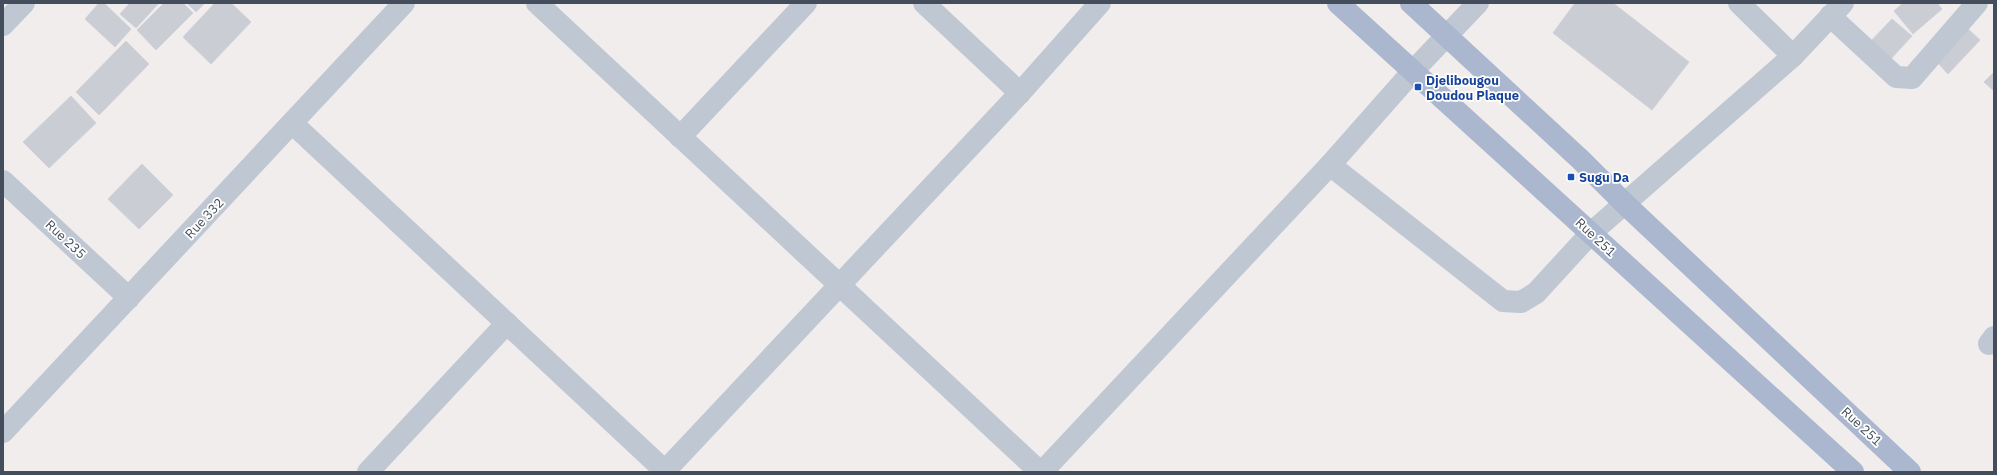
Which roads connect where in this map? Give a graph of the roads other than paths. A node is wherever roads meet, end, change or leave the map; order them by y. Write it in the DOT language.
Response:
graph roads {
  1 [pos="24,3"];
  2 [pos="404,3"];
  3 [pos="536,3"];
  4 [pos="806,3"];
  5 [pos="924,3"];
  6 [pos="1100,3"];
  7 [pos="1338,3"];
  8 [pos="1411,3"];
  9 [pos="1478,3"];
  10 [pos="1739,3"];
  11 [pos="1977,3"];
  12 [pos="1837,10"];
  13 [pos="3,25"];
  14 [pos="1446,36"];
  15 [pos="1793,56"];
  16 [pos="1413,71"];
  17 [pos="1020,93"];
  18 [pos="292,123"];
  19 [pos="680,137"];
  20 [pos="1330,165"];
  21 [pos="3,181"];
  22 [pos="1625,204"];
  23 [pos="1591,233"];
  24 [pos="839,286"];
  25 [pos="128,298"];
  26 [pos="507,323"];
  27 [pos="3,432"];
  28 [pos="665,471"];
  29 [pos="368,472"];
  30 [pos="1041,472"];
  31 [pos="1853,472"];
  32 [pos="1910,472"];
  1 -- 13 [label="street"];
  2 -- 18 [label="street, Rue 332"];
  3 -- 19 [label="street"];
  4 -- 19 [label="street"];
  5 -- 17 [label="street"];
  6 -- 17 [label="street"];
  7 -- 16 [label="main road, Rue 251"];
  8 -- 14 [label="main road, Rue 251"];
  9 -- 14 [label="street"];
  10 -- 15 [label="street"];
  11 -- 12 [label="street"];
  12 -- 15 [label="street"];
  14 -- 16 [label="street"];
  14 -- 22 [label="main road, Rue 251"];
  15 -- 22 [label="street"];
  16 -- 20 [label="street"];
  16 -- 23 [label="main road, Rue 251"];
  17 -- 24 [label="street"];
  18 -- 25 [label="street, Rue 332"];
  18 -- 26 [label="street"];
  19 -- 24 [label="street"];
  20 -- 23 [label="street"];
  20 -- 30 [label="street"];
  21 -- 25 [label="street, Rue 235"];
  22 -- 23 [label="street"];
  22 -- 32 [label="main road, Rue 251"];
  23 -- 31 [label="main road, Rue 251"];
  24 -- 28 [label="street"];
  24 -- 30 [label="street"];
  25 -- 27 [label="street, Rue 332"];
  26 -- 28 [label="street"];
  26 -- 29 [label="street"];
}
